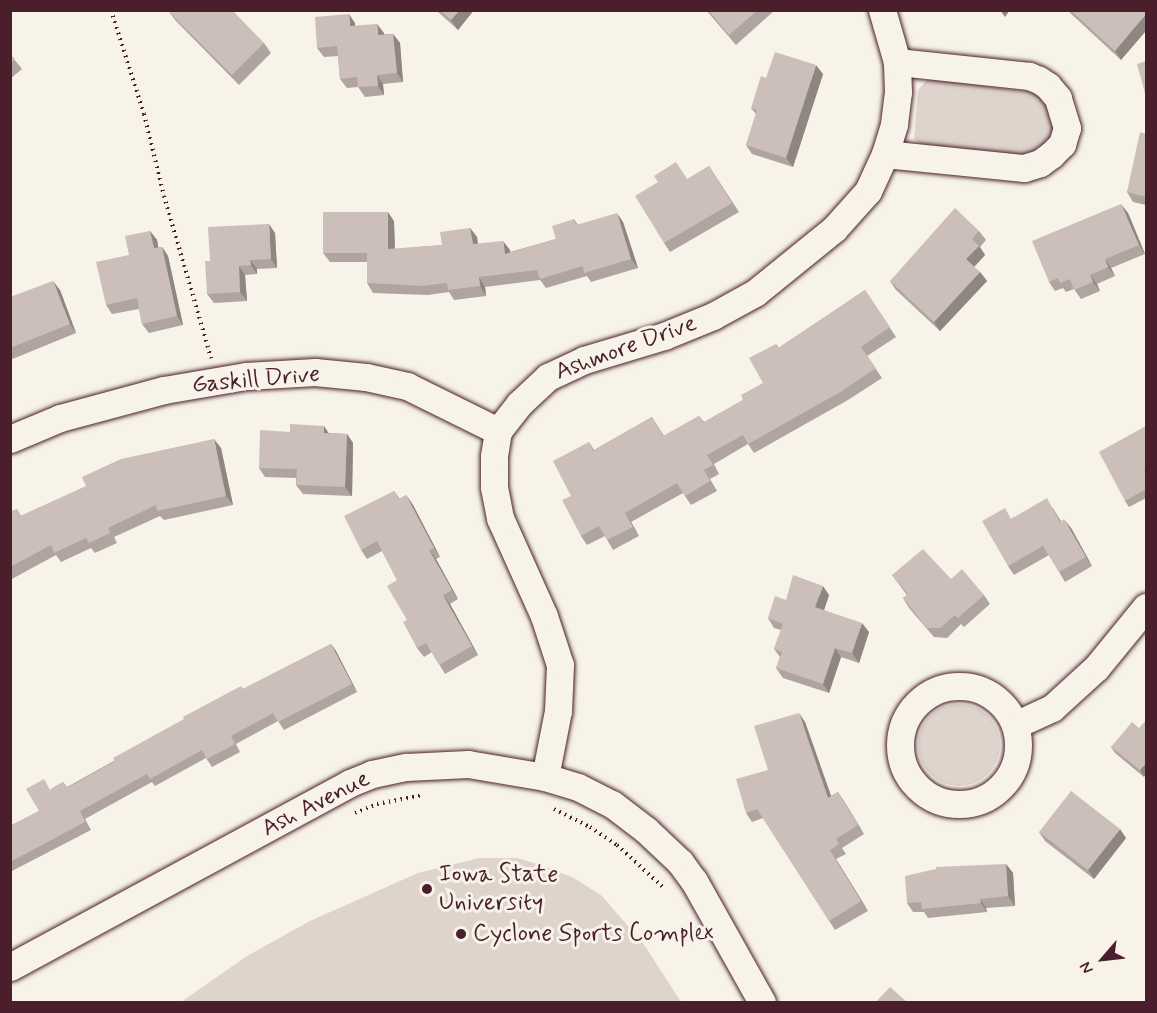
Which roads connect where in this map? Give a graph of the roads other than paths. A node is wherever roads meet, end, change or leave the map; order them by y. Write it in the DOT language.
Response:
graph roads {
  1 [pos="882,10"];
  2 [pos="897,62"];
  3 [pos="885,154"];
  4 [pos="498,431"];
  5 [pos="10,439"];
  6 [pos="1146,607"];
  7 [pos="1015,725"];
  8 [pos="545,777"];
  9 [pos="10,967"];
  10 [pos="762,1002"];
  1 -- 2 [label="street, Ashmore Drive"];
  2 -- 3 [label="street, Ashmore Drive"];
  2 -- 3 [label="street"];
  3 -- 4 [label="street, Ashmore Drive"];
  4 -- 5 [label="street, Gaskill Drive"];
  4 -- 8 [label="street"];
  6 -- 7 [label="street"];
  7 -- 7 [label="street"];
  8 -- 9 [label="street, Ash Avenue"];
  8 -- 10 [label="street, Ash Avenue"];
}
